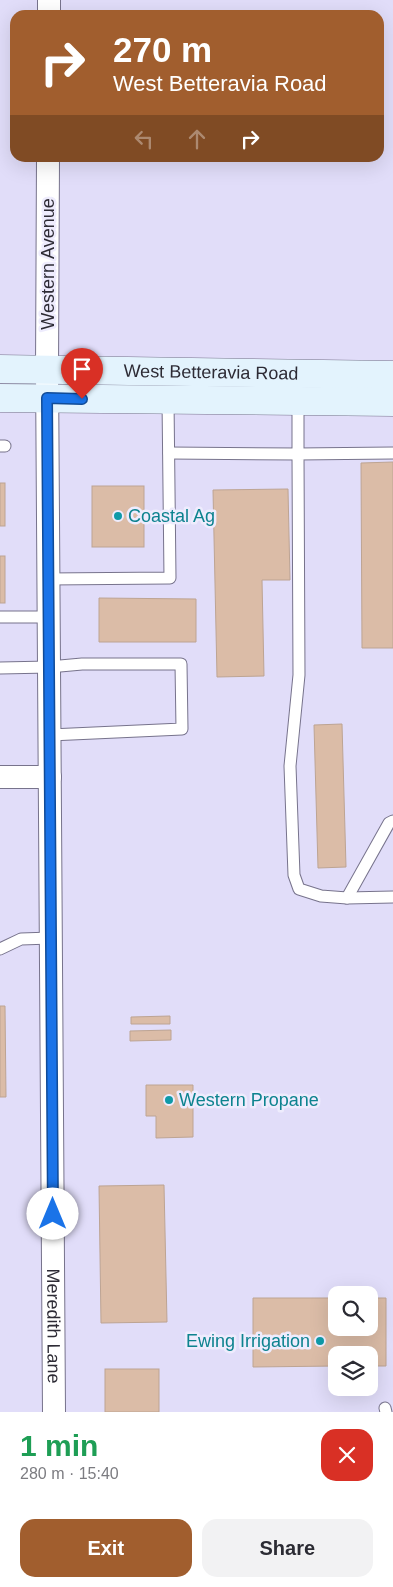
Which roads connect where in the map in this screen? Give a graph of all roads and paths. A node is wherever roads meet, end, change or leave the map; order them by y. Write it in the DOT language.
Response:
graph roads {
  1 [pos="48,162"];
  2 [pos="0,369"];
  3 [pos="47,370"];
  4 [pos="393,374"];
  5 [pos="0,398"];
  6 [pos="47,398"];
  7 [pos="168,400"];
  8 [pos="298,401"];
  9 [pos="393,402"];
  10 [pos="169,453"];
  11 [pos="393,453"];
  12 [pos="298,454"];
  13 [pos="48,578"];
  14 [pos="0,617"];
  15 [pos="49,617"];
  16 [pos="49,667"];
  17 [pos="0,668"];
  18 [pos="50,736"];
  19 [pos="0,777"];
  20 [pos="50,777"];
  21 [pos="393,821"];
  22 [pos="393,897"];
  23 [pos="347,898"];
  24 [pos="51,938"];
  25 [pos="0,949"];
  26 [pos="54,1412"];
  1 -- 3 [label="street, Western Avenue"];
  2 -- 3 [label="main road, West Betteravia Road"];
  3 -- 4 [label="main road, West Betteravia Road"];
  3 -- 6 [label="street, Meredith Lane"];
  5 -- 6 [label="main road, West Betteravia Road"];
  6 -- 7 [label="main road, West Betteravia Road"];
  6 -- 13 [label="street, Meredith Lane"];
  7 -- 8 [label="main road, West Betteravia Road"];
  7 -- 10 [label="lane"];
  8 -- 9 [label="main road, West Betteravia Road"];
  8 -- 12 [label="lane"];
  10 -- 12 [label="lane"];
  10 -- 13 [label="lane"];
  11 -- 12 [label="lane"];
  12 -- 23 [label="lane"];
  13 -- 15 [label="street, Meredith Lane"];
  14 -- 15 [label="lane"];
  15 -- 16 [label="street, Meredith Lane"];
  16 -- 17 [label="lane"];
  16 -- 18 [label="street, Meredith Lane"];
  16 -- 18 [label="lane"];
  18 -- 20 [label="street, Meredith Lane"];
  19 -- 20 [label="street"];
  20 -- 24 [label="street, Meredith Lane"];
  21 -- 23 [label="lane"];
  22 -- 23 [label="lane"];
  24 -- 25 [label="lane"];
  24 -- 26 [label="street, Meredith Lane"];
}
